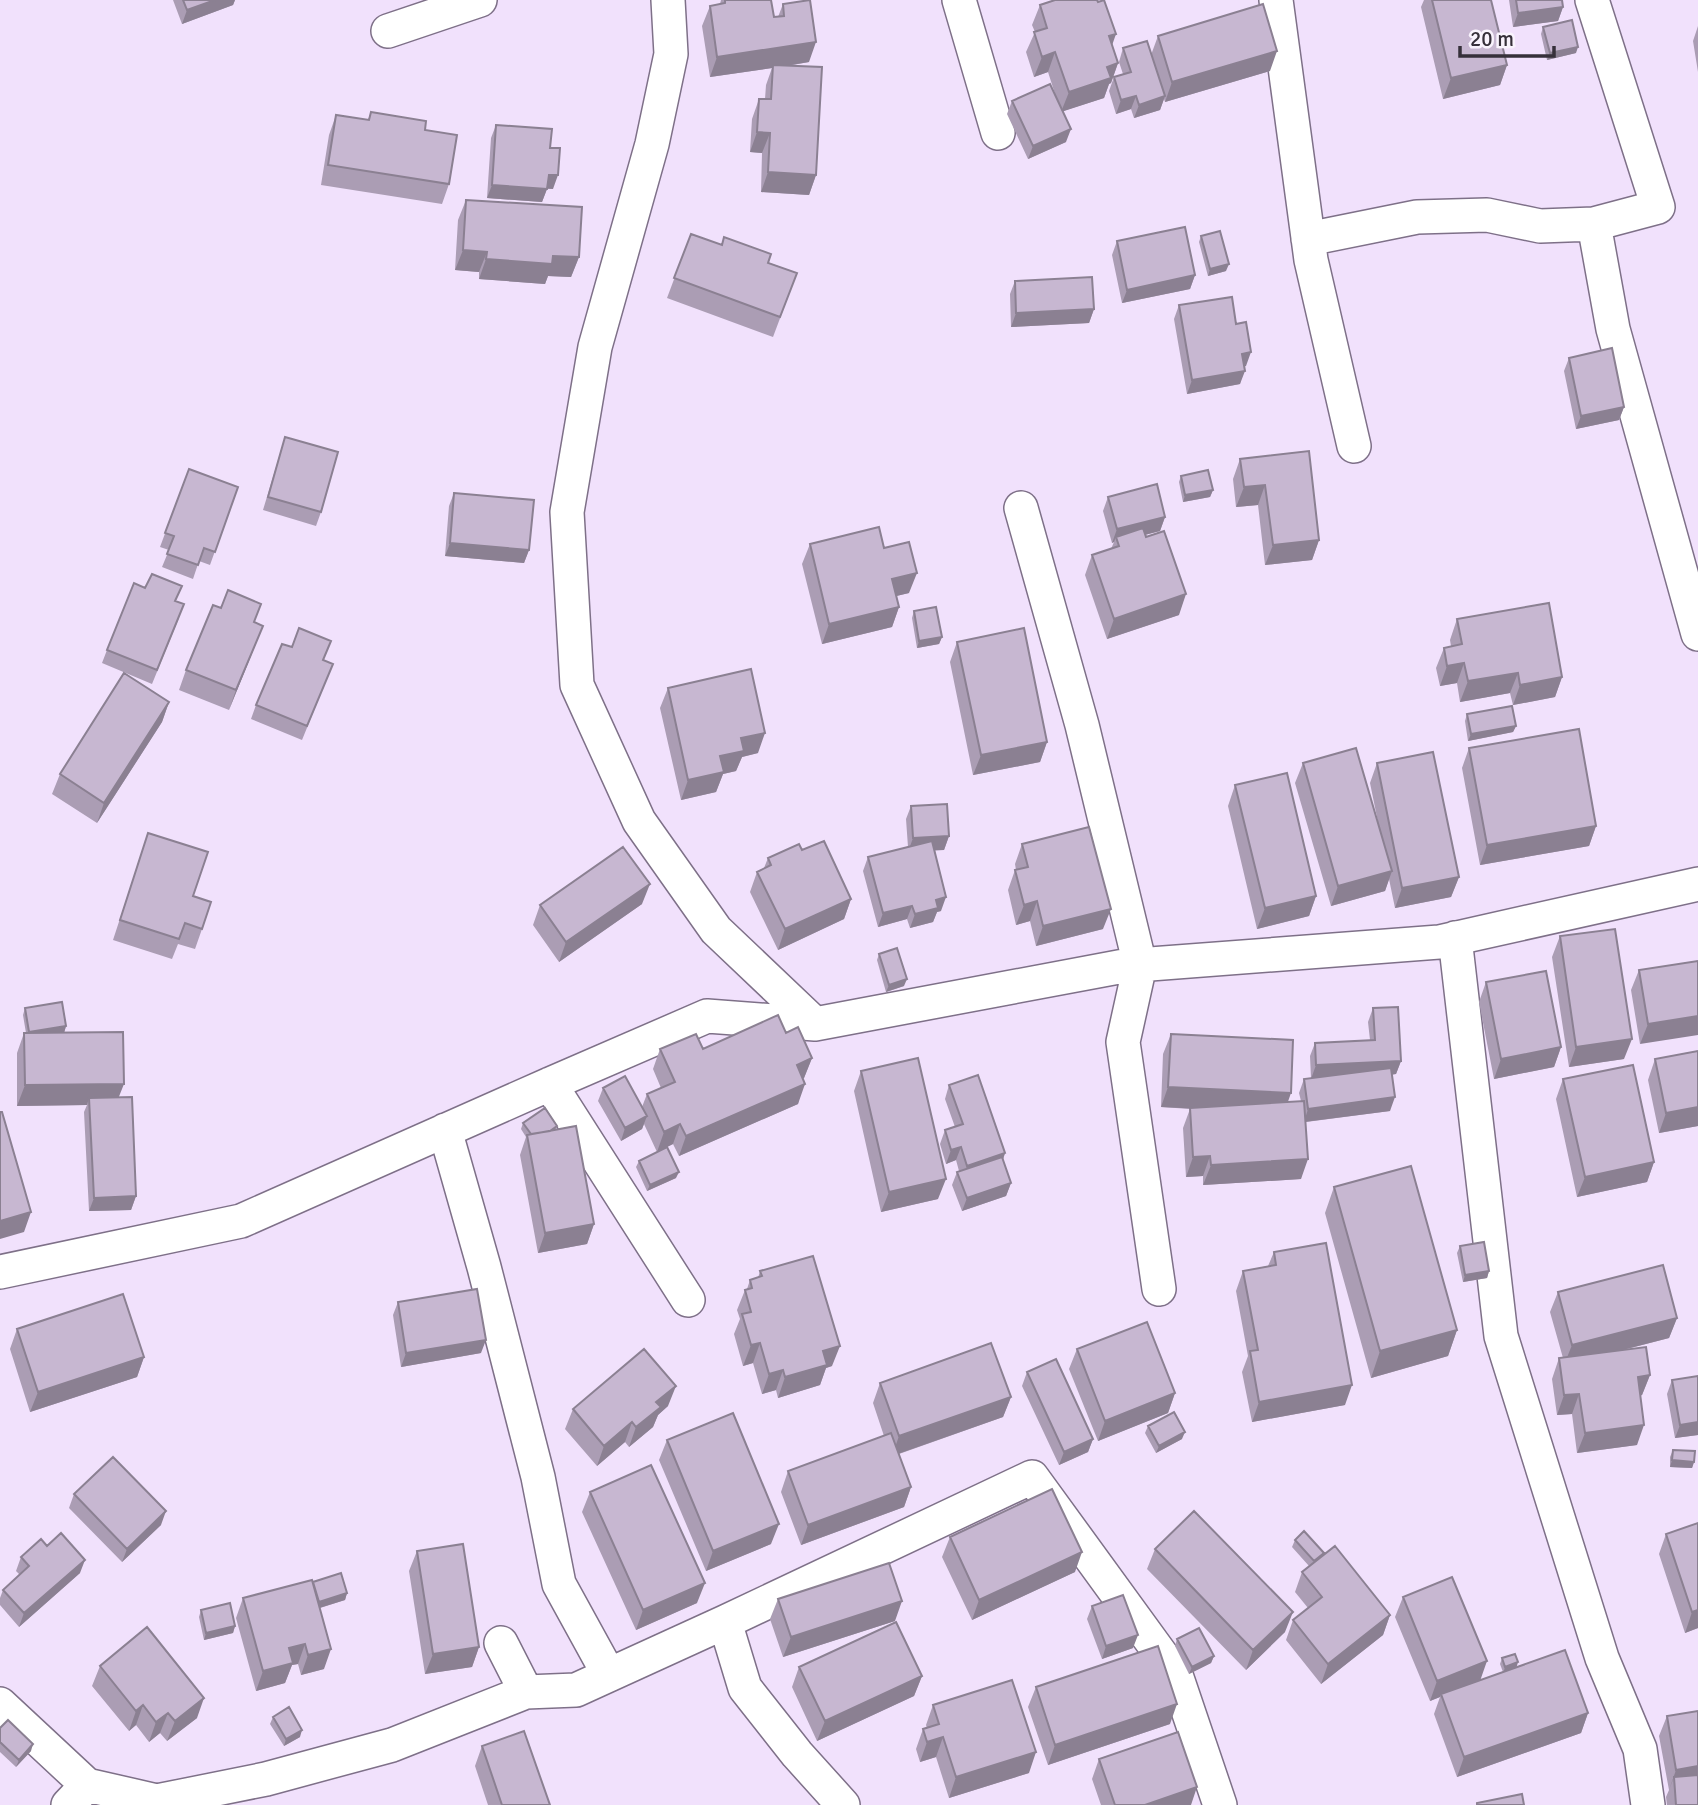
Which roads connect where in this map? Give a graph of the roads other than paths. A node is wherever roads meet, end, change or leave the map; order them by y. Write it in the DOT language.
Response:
graph roads {
  1 [pos="480,0"];
  2 [pos="668,0"];
  3 [pos="959,0"];
  4 [pos="1276,0"];
  5 [pos="1592,0"];
  6 [pos="388,30"];
  7 [pos="998,134"];
  8 [pos="1594,224"];
  9 [pos="1308,239"];
  10 [pos="1354,446"];
  11 [pos="1021,508"];
  12 [pos="1698,634"];
  13 [pos="1698,884"];
  14 [pos="1455,939"];
  15 [pos="1140,965"];
  16 [pos="815,1024"];
  17 [pos="550,1084"];
  18 [pos="445,1130"];
  19 [pos="0,1272"];
  20 [pos="1159,1289"];
  21 [pos="688,1300"];
  22 [pos="724,1622"];
  23 [pos="501,1643"];
  24 [pos="609,1675"];
  25 [pos="526,1692"];
  26 [pos="0,1704"];
  27 [pos="78,1795"];
  28 [pos="843,1805"];
  29 [pos="1220,1805"];
  30 [pos="1648,1805"];
  1 -- 6 [label="street"];
  2 -- 16 [label="street"];
  3 -- 7 [label="street"];
  4 -- 9 [label="street"];
  5 -- 8 [label="street"];
  8 -- 9 [label="street"];
  8 -- 12 [label="street"];
  9 -- 10 [label="street"];
  11 -- 15 [label="street"];
  13 -- 14 [label="street"];
  14 -- 15 [label="street"];
  14 -- 30 [label="street"];
  15 -- 16 [label="street"];
  15 -- 20 [label="street"];
  16 -- 17 [label="street"];
  17 -- 18 [label="street"];
  17 -- 21 [label="street"];
  18 -- 19 [label="street"];
  18 -- 24 [label="street"];
  22 -- 24 [label="street"];
  22 -- 28 [label="street"];
  22 -- 29 [label="street"];
  23 -- 25 [label="street"];
  24 -- 25 [label="street"];
  25 -- 27 [label="street"];
  26 -- 27 [label="street"];
}
